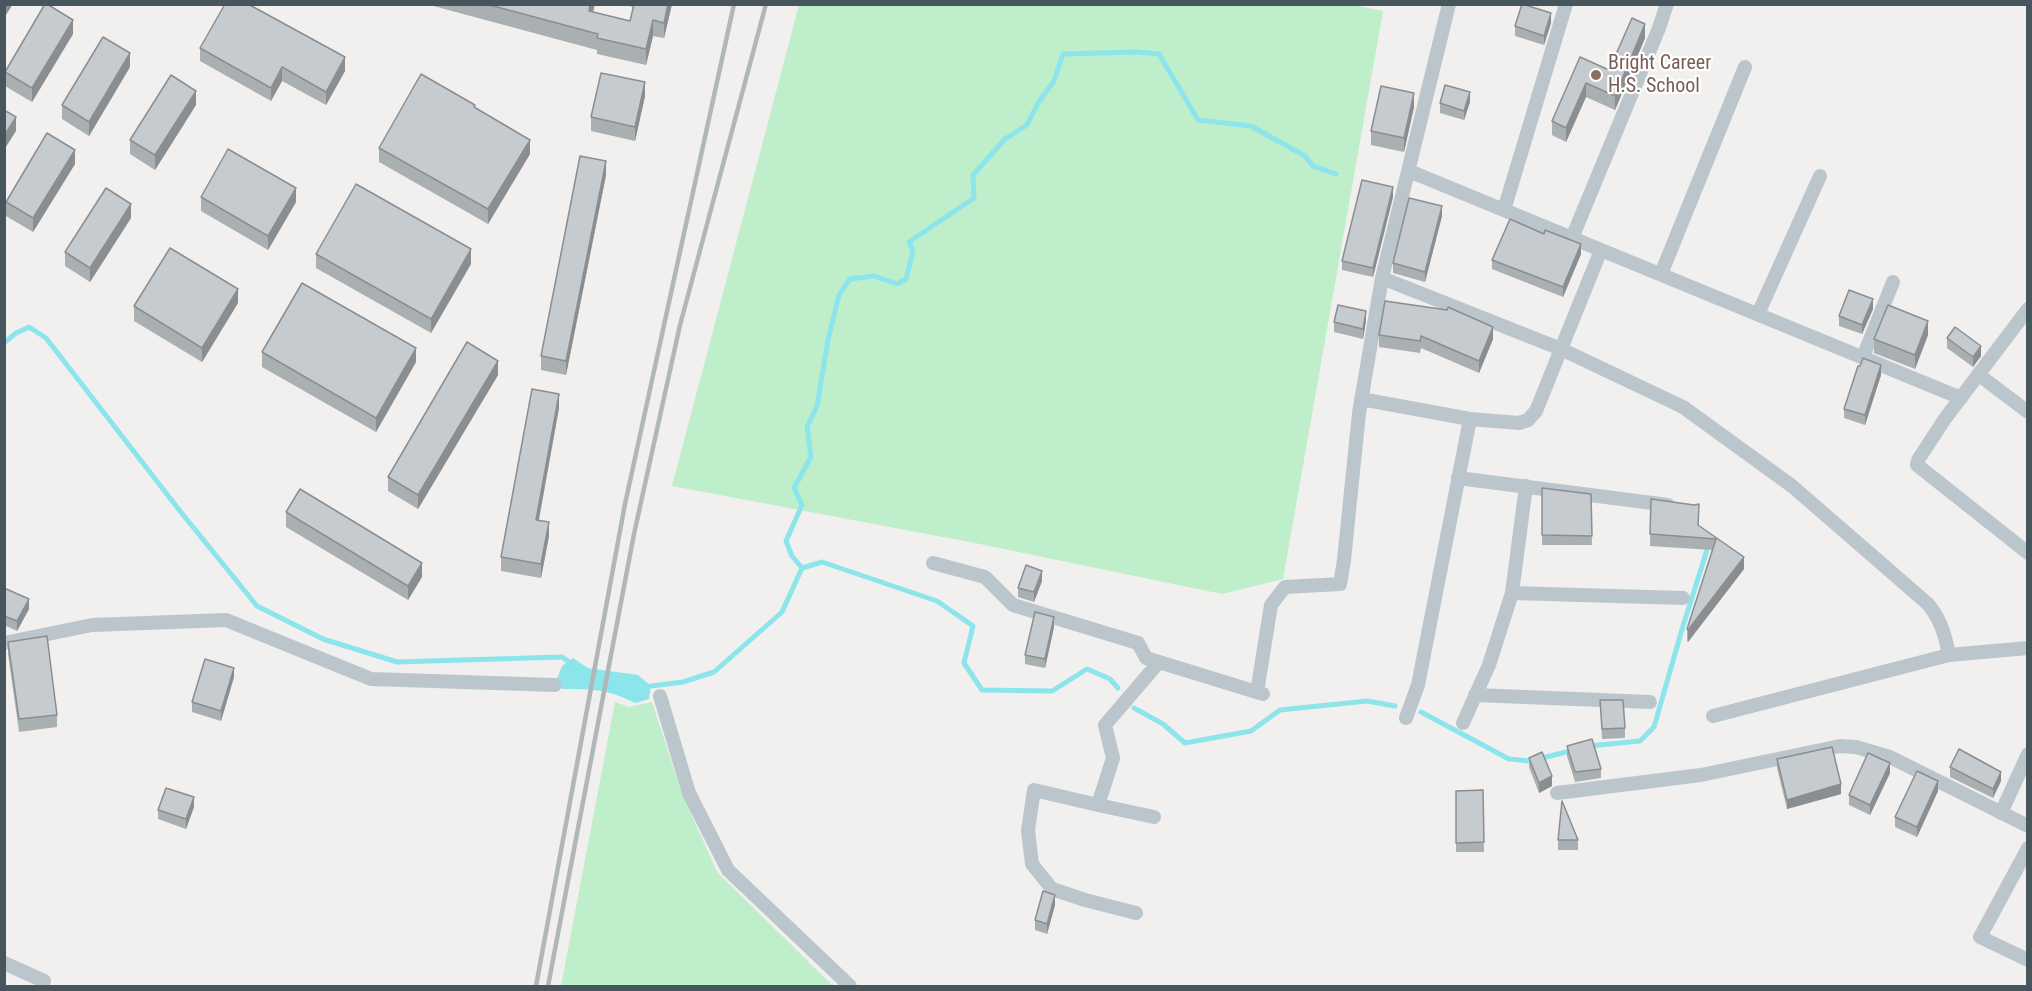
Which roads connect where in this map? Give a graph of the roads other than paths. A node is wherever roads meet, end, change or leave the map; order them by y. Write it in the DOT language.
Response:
graph roads {
  1 [pos="1449,4"];
  2 [pos="1566,4"];
  3 [pos="1667,4"];
  4 [pos="1745,67"];
  5 [pos="1409,171"];
  6 [pos="1820,176"];
  7 [pos="1504,210"];
  8 [pos="1572,238"];
  9 [pos="1601,250"];
  10 [pos="1661,274"];
  11 [pos="1382,278"];
  12 [pos="1893,282"];
  13 [pos="2028,309"];
  14 [pos="1758,314"];
  15 [pos="1560,350"];
  16 [pos="1863,357"];
  17 [pos="1979,375"];
  18 [pos="1961,398"];
  19 [pos="1361,399"];
  20 [pos="2028,412"];
  21 [pos="1470,419"];
  22 [pos="1458,478"];
  23 [pos="1526,486"];
  24 [pos="1684,507"];
  25 [pos="2028,553"];
  26 [pos="933,563"];
  27 [pos="1512,593"];
  28 [pos="1683,598"];
  29 [pos="4,644"];
  30 [pos="2028,648"];
  31 [pos="1948,655"];
  32 [pos="1159,662"];
  33 [pos="555,685"];
  34 [pos="1475,695"];
  35 [pos="660,696"];
  36 [pos="1650,702"];
  37 [pos="1713,716"];
  38 [pos="1406,718"];
  39 [pos="1462,723"];
  40 [pos="2028,754"];
  41 [pos="1557,793"];
  42 [pos="1098,805"];
  43 [pos="2001,813"];
  44 [pos="1154,817"];
  45 [pos="2028,826"];
  46 [pos="2028,848"];
  47 [pos="1136,913"];
  48 [pos="2028,960"];
  49 [pos="4,963"];
  50 [pos="45,981"];
  51 [pos="850,987"];
  1 -- 5 [label="street"];
  2 -- 7 [label="street"];
  3 -- 8 [label="street"];
  4 -- 10 [label="street"];
  5 -- 7 [label="street"];
  5 -- 11 [label="street"];
  6 -- 14 [label="street"];
  7 -- 8 [label="street"];
  8 -- 9 [label="street"];
  9 -- 10 [label="street"];
  9 -- 15 [label="street"];
  10 -- 14 [label="street"];
  11 -- 15 [label="street"];
  11 -- 19 [label="street"];
  12 -- 16 [label="street"];
  13 -- 17 [label="street"];
  14 -- 16 [label="street"];
  15 -- 21 [label="street"];
  15 -- 31 [label="street"];
  16 -- 18 [label="street"];
  17 -- 18 [label="street"];
  17 -- 20 [label="street"];
  18 -- 25 [label="street"];
  19 -- 21 [label="street"];
  19 -- 32 [label="street"];
  21 -- 22 [label="street"];
  22 -- 23 [label="street"];
  22 -- 38 [label="street"];
  23 -- 24 [label="street"];
  23 -- 27 [label="street"];
  26 -- 32 [label="street"];
  27 -- 28 [label="street"];
  27 -- 34 [label="street"];
  29 -- 33 [label="street"];
  30 -- 31 [label="street"];
  31 -- 37 [label="street"];
  32 -- 42 [label="street"];
  34 -- 36 [label="street"];
  34 -- 39 [label="street"];
  35 -- 51 [label="street"];
  40 -- 43 [label="street"];
  41 -- 43 [label="street"];
  42 -- 44 [label="street"];
  42 -- 47 [label="street"];
  43 -- 45 [label="street"];
  46 -- 48 [label="street"];
  49 -- 50 [label="street"];
}
